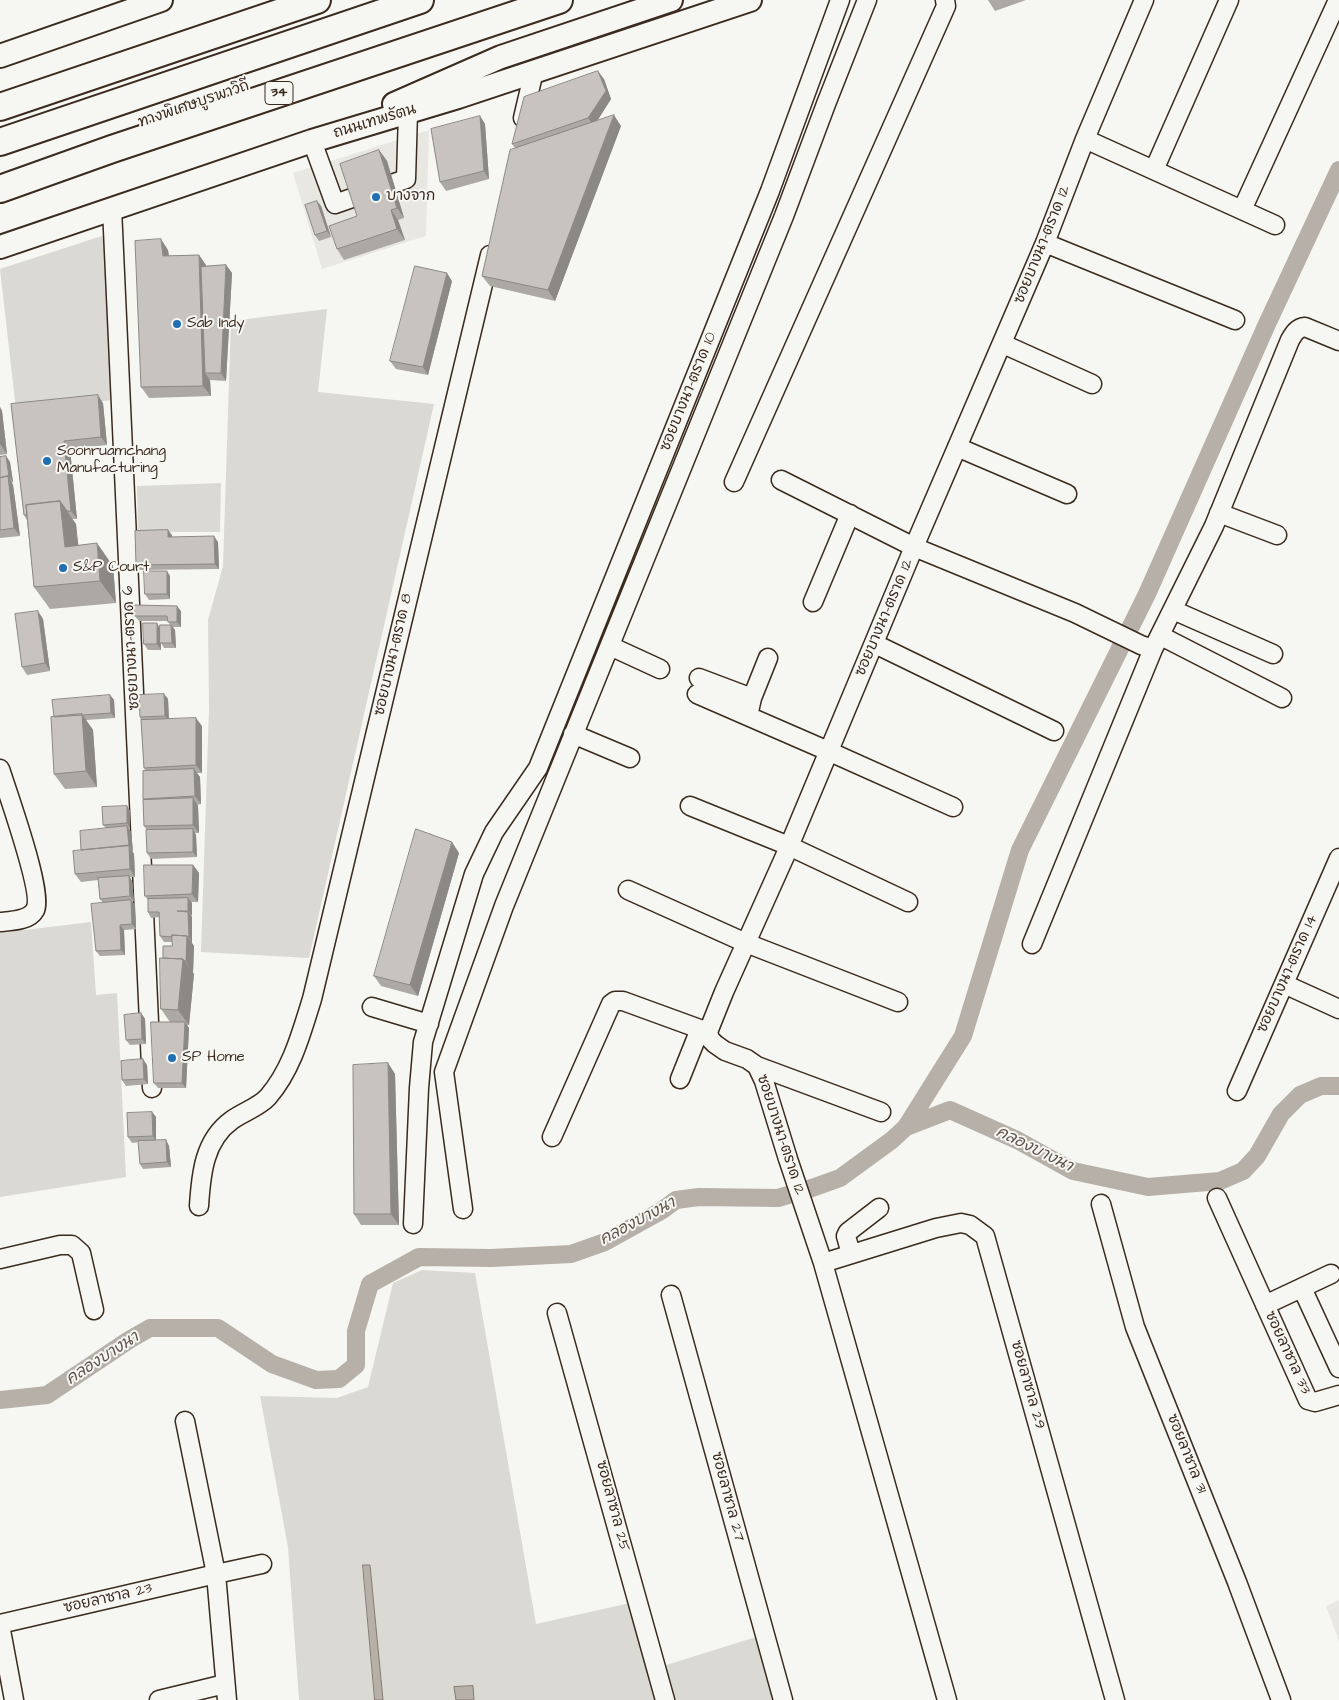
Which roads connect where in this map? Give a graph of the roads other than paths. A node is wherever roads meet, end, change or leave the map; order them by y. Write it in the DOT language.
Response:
graph roads {
  1 [pos="161,0"];
  2 [pos="317,0"];
  3 [pos="420,0"];
  4 [pos="502,0"];
  5 [pos="559,0"];
  6 [pos="671,0"];
  7 [pos="750,0"];
  8 [pos="840,0"];
  9 [pos="867,0"];
  10 [pos="946,0"];
  11 [pos="1144,0"];
  12 [pos="1229,0"];
  13 [pos="1338,0"];
  14 [pos="0,56"];
  15 [pos="534,71"];
  16 [pos="0,107"];
  17 [pos="408,112"];
  18 [pos="520,130"];
  19 [pos="1085,139"];
  20 [pos="316,140"];
  21 [pos="0,142"];
  22 [pos="0,170"];
  23 [pos="1154,170"];
  24 [pos="0,189"];
  25 [pos="112,208"];
  26 [pos="1242,210"];
  27 [pos="1275,225"];
  28 [pos="495,236"];
  29 [pos="1045,243"];
  30 [pos="0,247"];
  31 [pos="1235,320"];
  32 [pos="1339,340"];
  33 [pos="1003,344"];
  34 [pos="1092,384"];
  35 [pos="957,447"];
  36 [pos="781,480"];
  37 [pos="734,482"];
  38 [pos="1067,494"];
  39 [pos="1219,513"];
  40 [pos="850,514"];
  41 [pos="1277,535"];
  42 [pos="914,547"];
  43 [pos="813,602"];
  44 [pos="1173,610"];
  45 [pos="875,644"];
  46 [pos="1152,644"];
  47 [pos="610,646"];
  48 [pos="1273,654"];
  49 [pos="768,658"];
  50 [pos="660,668"];
  51 [pos="752,698"];
  52 [pos="1282,698"];
  53 [pos="748,716"];
  54 [pos="1054,731"];
  55 [pos="574,734"];
  56 [pos="828,751"];
  57 [pos="630,758"];
  58 [pos="0,769"];
  59 [pos="690,806"];
  60 [pos="953,808"];
  61 [pos="789,846"];
  62 [pos="1339,858"];
  63 [pos="628,890"];
  64 [pos="908,902"];
  65 [pos="0,922"];
  66 [pos="746,943"];
  67 [pos="1032,944"];
  68 [pos="1284,984"];
  69 [pos="898,1002"];
  70 [pos="372,1007"];
  71 [pos="1339,1009"];
  72 [pos="429,1024"];
  73 [pos="704,1031"];
  74 [pos="757,1066"];
  75 [pos="680,1079"];
  76 [pos="152,1088"];
  77 [pos="1237,1091"];
  78 [pos="881,1112"];
  79 [pos="552,1137"];
  80 [pos="1217,1198"];
  81 [pos="1101,1204"];
  82 [pos="199,1206"];
  83 [pos="879,1208"];
  84 [pos="463,1209"];
  85 [pos="413,1224"];
  86 [pos="852,1254"];
  87 [pos="0,1259"];
  88 [pos="823,1263"];
  89 [pos="1331,1274"];
  90 [pos="1302,1288"];
  91 [pos="671,1295"];
  92 [pos="1265,1305"];
  93 [pos="94,1310"];
  94 [pos="557,1313"];
  95 [pos="1339,1368"];
  96 [pos="1339,1395"];
  97 [pos="185,1421"];
  98 [pos="262,1564"];
  99 [pos="216,1574"];
  100 [pos="0,1625"];
  101 [pos="226,1692"];
  102 [pos="14,1700"];
  103 [pos="159,1700"];
  104 [pos="665,1700"];
  105 [pos="783,1700"];
  106 [pos="947,1700"];
  107 [pos="1115,1700"];
  108 [pos="1281,1700"];
  1 -- 14 [label="main road"];
  2 -- 16 [label="highway"];
  3 -- 21 [label="highway, ทางพิเศษบูรพาวิถี"];
  4 -- 22 [label="highway, ทางพิเศษบูรพาวิถี"];
  5 -- 24 [label="highway, 34"];
  6 -- 20 [label="main road"];
  7 -- 15 [label="main road, ถนนเทพรัตน"];
  8 -- 72 [label="street, ซอยบางนา-ตราด 10"];
  9 -- 47 [label="street"];
  10 -- 37 [label="street"];
  11 -- 19 [label="street, ซอยบางนา-ตราด 12"];
  12 -- 23 [label="street"];
  13 -- 26 [label="street"];
  15 -- 17 [label="main road, ถนนเทพรัตน"];
  15 -- 18 [label="street"];
  17 -- 20 [label="main road, ถนนเทพรัตน"];
  17 -- 20 [label="street"];
  19 -- 23 [label="street"];
  19 -- 29 [label="street, ซอยบางนา-ตราด 12"];
  20 -- 25 [label="main road, ถนนเทพรัตน"];
  23 -- 26 [label="street"];
  25 -- 30 [label="main road, ถนนเทพรัตน"];
  25 -- 76 [label="street, ซอยบางนา-ตราด 6"];
  26 -- 27 [label="street"];
  28 -- 82 [label="street, ซอยบางนา-ตราด 8"];
  29 -- 31 [label="street"];
  29 -- 33 [label="street, ซอยบางนา-ตราด 12"];
  32 -- 39 [label="street"];
  33 -- 34 [label="street"];
  33 -- 35 [label="street, ซอยบางนา-ตราด 12"];
  35 -- 38 [label="street"];
  35 -- 42 [label="street, ซอยบางนา-ตราด 12"];
  36 -- 40 [label="street"];
  39 -- 41 [label="street"];
  39 -- 44 [label="street"];
  40 -- 42 [label="street"];
  40 -- 43 [label="street"];
  42 -- 45 [label="street, ซอยบางนา-ตราด 12"];
  42 -- 46 [label="street"];
  44 -- 46 [label="street"];
  44 -- 48 [label="street"];
  45 -- 54 [label="street"];
  45 -- 56 [label="street, ซอยบางนา-ตราด 12"];
  46 -- 52 [label="street"];
  46 -- 67 [label="street"];
  47 -- 50 [label="street"];
  47 -- 55 [label="street"];
  49 -- 51 [label="street"];
  51 -- 53 [label="street"];
  51 -- 53 [label="street"];
  53 -- 56 [label="street"];
  55 -- 57 [label="street"];
  55 -- 84 [label="street"];
  56 -- 60 [label="street"];
  56 -- 61 [label="street, ซอยบางนา-ตราด 12"];
  58 -- 65 [label="street"];
  59 -- 61 [label="street"];
  61 -- 64 [label="street"];
  61 -- 66 [label="street, ซอยบางนา-ตราด 12"];
  62 -- 68 [label="street, ซอยบางนา-ตราด 14"];
  63 -- 66 [label="street"];
  66 -- 69 [label="street"];
  66 -- 73 [label="street, ซอยบางนา-ตราด 12"];
  68 -- 71 [label="street"];
  68 -- 77 [label="street, ซอยบางนา-ตราด 14"];
  70 -- 72 [label="street"];
  72 -- 85 [label="street, ซอยบางนา-ตราด 10"];
  73 -- 74 [label="street, ซอยบางนา-ตราด 12"];
  73 -- 75 [label="street"];
  73 -- 79 [label="street"];
  74 -- 78 [label="street"];
  74 -- 88 [label="street, ซอยบางนา-ตราด 12"];
  80 -- 92 [label="street, ซอยลาซาล 33"];
  81 -- 108 [label="street, ซอยลาซาล 31"];
  83 -- 86 [label="street"];
  86 -- 88 [label="street, ซอยลาซาล 29"];
  86 -- 107 [label="street, ซอยลาซาล 29"];
  87 -- 93 [label="street"];
  88 -- 106 [label="street"];
  89 -- 90 [label="street, ซอยลาซาล 33"];
  90 -- 92 [label="street, ซอยลาซาล 33"];
  90 -- 95 [label="street"];
  91 -- 105 [label="street, ซอยลาซาล 27"];
  92 -- 96 [label="street, ซอยลาซาล 33"];
  94 -- 104 [label="street, ซอยลาซาล 25"];
  97 -- 99 [label="street"];
  98 -- 99 [label="street, ซอยลาซาล 23"];
  99 -- 100 [label="street, ซอยลาซาล 23"];
  99 -- 101 [label="street"];
  100 -- 102 [label="street, ซอยลาซาล 23"];
  101 -- 103 [label="street"];
}
